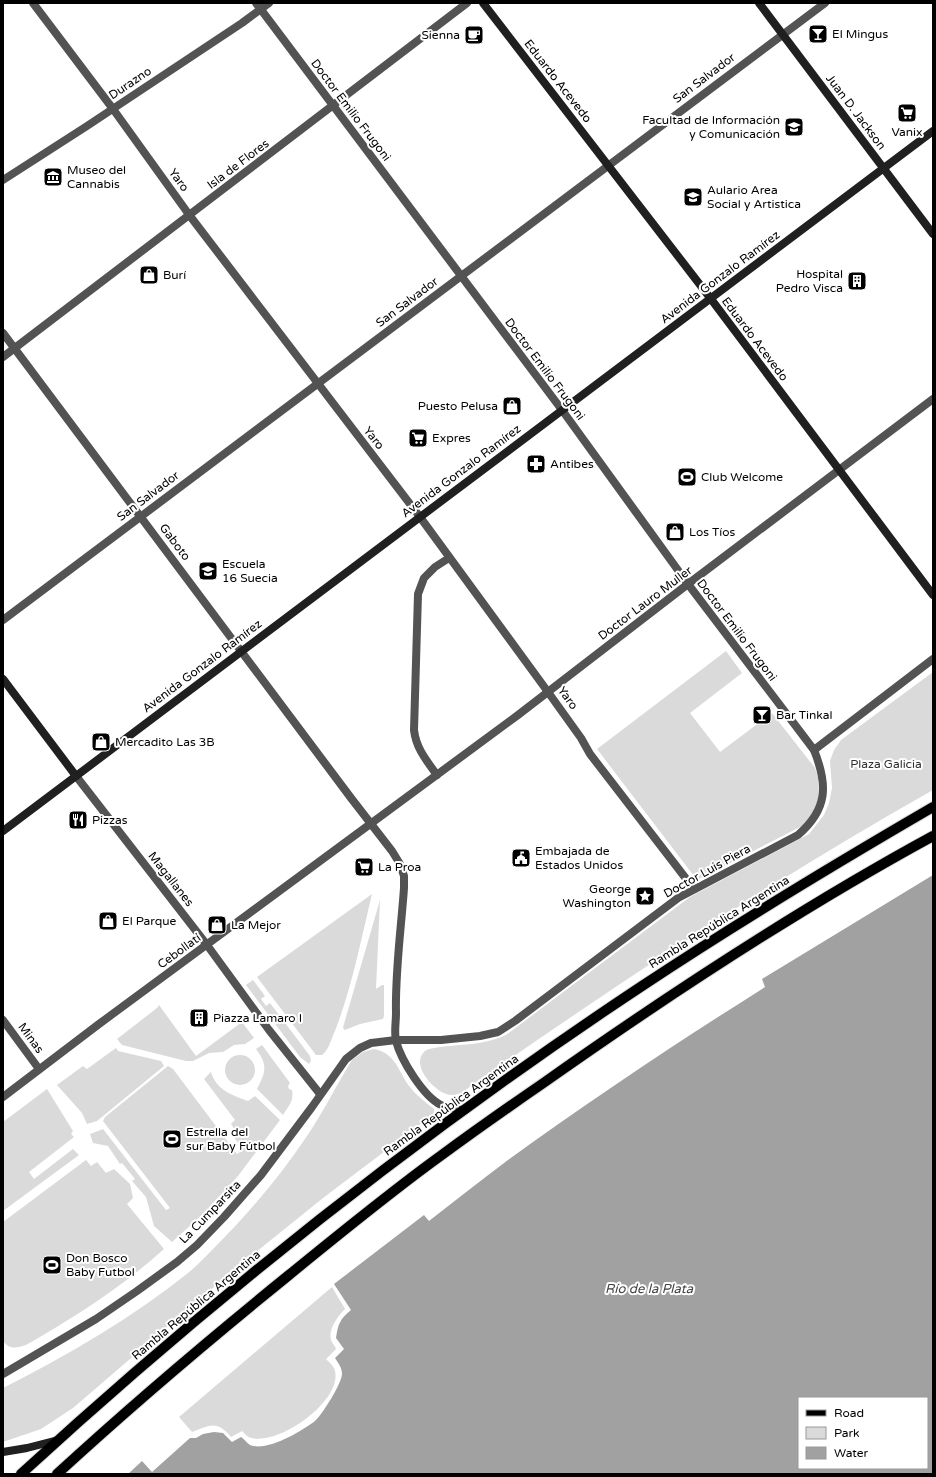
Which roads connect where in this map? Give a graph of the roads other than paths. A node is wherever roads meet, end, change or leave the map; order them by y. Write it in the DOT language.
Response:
graph roads {
  1 [pos="33,3"];
  2 [pos="269,3"];
  3 [pos="467,3"];
  4 [pos="483,3"];
  5 [pos="760,3"];
  6 [pos="825,3"];
  7 [pos="258,6"];
  8 [pos="783,34"];
  9 [pos="334,106"];
  10 [pos="113,109"];
  11 [pos="933,131"];
  12 [pos="608,165"];
  13 [pos="884,169"];
  14 [pos="3,180"];
  15 [pos="190,216"];
  16 [pos="933,234"];
  17 [pos="460,277"];
  18 [pos="711,299"];
  19 [pos="3,333"];
  20 [pos="15,348"];
  21 [pos="3,357"];
  22 [pos="317,384"];
  23 [pos="933,399"];
  24 [pos="562,410"];
  25 [pos="839,471"];
  26 [pos="140,517"];
  27 [pos="420,518"];
  28 [pos="449,558"];
  29 [pos="688,584"];
  30 [pos="933,595"];
  31 [pos="3,620"];
  32 [pos="241,651"];
  33 [pos="933,659"];
  34 [pos="3,679"];
  35 [pos="548,692"];
  36 [pos="814,750"];
  37 [pos="437,775"];
  38 [pos="76,776"];
  39 [pos="933,807"];
  40 [pos="370,823"];
  41 [pos="3,831"];
  42 [pos="933,836"];
  43 [pos="694,889"];
  44 [pos="207,945"];
  45 [pos="3,1020"];
  46 [pos="396,1040"];
  47 [pos="39,1069"];
  48 [pos="320,1094"];
  49 [pos="3,1097"];
  50 [pos="465,1110"];
  51 [pos="4,1371"];
  52 [pos="58,1440"];
  53 [pos="3,1452"];
  54 [pos="21,1474"];
  55 [pos="57,1474"];
  1 -- 10 [label="street, Yaro"];
  2 -- 7 [label="street, Durazno"];
  3 -- 9 [label="street, Isla de Flores"];
  4 -- 12 [label="street, Eduardo Acevedo"];
  5 -- 8 [label="street, Juan D. Jackson"];
  6 -- 8 [label="street, San Salvador"];
  7 -- 9 [label="street, Doctor Emilio Frugoni"];
  7 -- 10 [label="street, Durazno"];
  8 -- 12 [label="street, San Salvador"];
  8 -- 13 [label="street, Juan D. Jackson"];
  9 -- 15 [label="street, Isla de Flores"];
  9 -- 17 [label="street, Doctor Emilio Frugoni"];
  10 -- 14 [label="street, Durazno"];
  10 -- 15 [label="street, Yaro"];
  11 -- 13 [label="street, Avenida Gonzalo Ramírez"];
  12 -- 17 [label="street, San Salvador"];
  12 -- 18 [label="street, Eduardo Acevedo"];
  13 -- 16 [label="street, Juan D. Jackson"];
  13 -- 18 [label="street, Avenida Gonzalo Ramírez"];
  15 -- 20 [label="street, Isla de Flores"];
  15 -- 22 [label="street, Yaro"];
  17 -- 22 [label="street, San Salvador"];
  17 -- 24 [label="street, Doctor Emilio Frugoni"];
  18 -- 24 [label="street, Avenida Gonzalo Ramírez"];
  18 -- 25 [label="street, Eduardo Acevedo"];
  19 -- 20 [label="street, Gaboto"];
  20 -- 21 [label="street, Isla de Flores"];
  20 -- 26 [label="street, Gaboto"];
  22 -- 26 [label="street, San Salvador"];
  22 -- 27 [label="street, Yaro"];
  23 -- 25 [label="street, Doctor Lauro Muller"];
  24 -- 27 [label="street, Avenida Gonzalo Ramírez"];
  24 -- 29 [label="street, Doctor Emilio Frugoni"];
  25 -- 29 [label="street, Doctor Lauro Muller"];
  25 -- 30 [label="street, Eduardo Acevedo"];
  26 -- 31 [label="street, San Salvador"];
  26 -- 32 [label="street, Gaboto"];
  27 -- 28 [label="street, Yaro"];
  27 -- 32 [label="street, Avenida Gonzalo Ramírez"];
  28 -- 35 [label="street, Yaro"];
  28 -- 37 [label="street"];
  29 -- 35 [label="street, Doctor Lauro Muller"];
  29 -- 36 [label="street, Doctor Emilio Frugoni"];
  32 -- 38 [label="street, Avenida Gonzalo Ramírez"];
  32 -- 40 [label="street, Gaboto"];
  33 -- 36 [label="street"];
  34 -- 38 [label="street, Magallanes"];
  35 -- 37 [label="street, Doctor Lauro Muller"];
  35 -- 43 [label="street, Yaro"];
  36 -- 43 [label="street, Doctor Luis Piera"];
  37 -- 40 [label="street, Doctor Lauro Muller"];
  38 -- 41 [label="street, Avenida Gonzalo Ramírez"];
  38 -- 44 [label="street, Magallanes"];
  39 -- 50 [label="main road, Rambla República Argentina"];
  40 -- 44 [label="street, Cebollatí"];
  40 -- 46 [label="street, Gaboto"];
  42 -- 55 [label="main road"];
  43 -- 46 [label="street, Doctor Luis Piera"];
  44 -- 47 [label="street, Cebollatí"];
  44 -- 48 [label="street, Magallanes"];
  45 -- 47 [label="street, Minas"];
  46 -- 48 [label="street, La Cumparsita"];
  46 -- 50 [label="street"];
  47 -- 49 [label="street, Cebollatí"];
  48 -- 51 [label="street, La Cumparsita"];
  50 -- 52 [label="main road, Rambla República Argentina"];
  52 -- 53 [label="street"];
  52 -- 54 [label="main road, Rambla República Argentina"];
}
